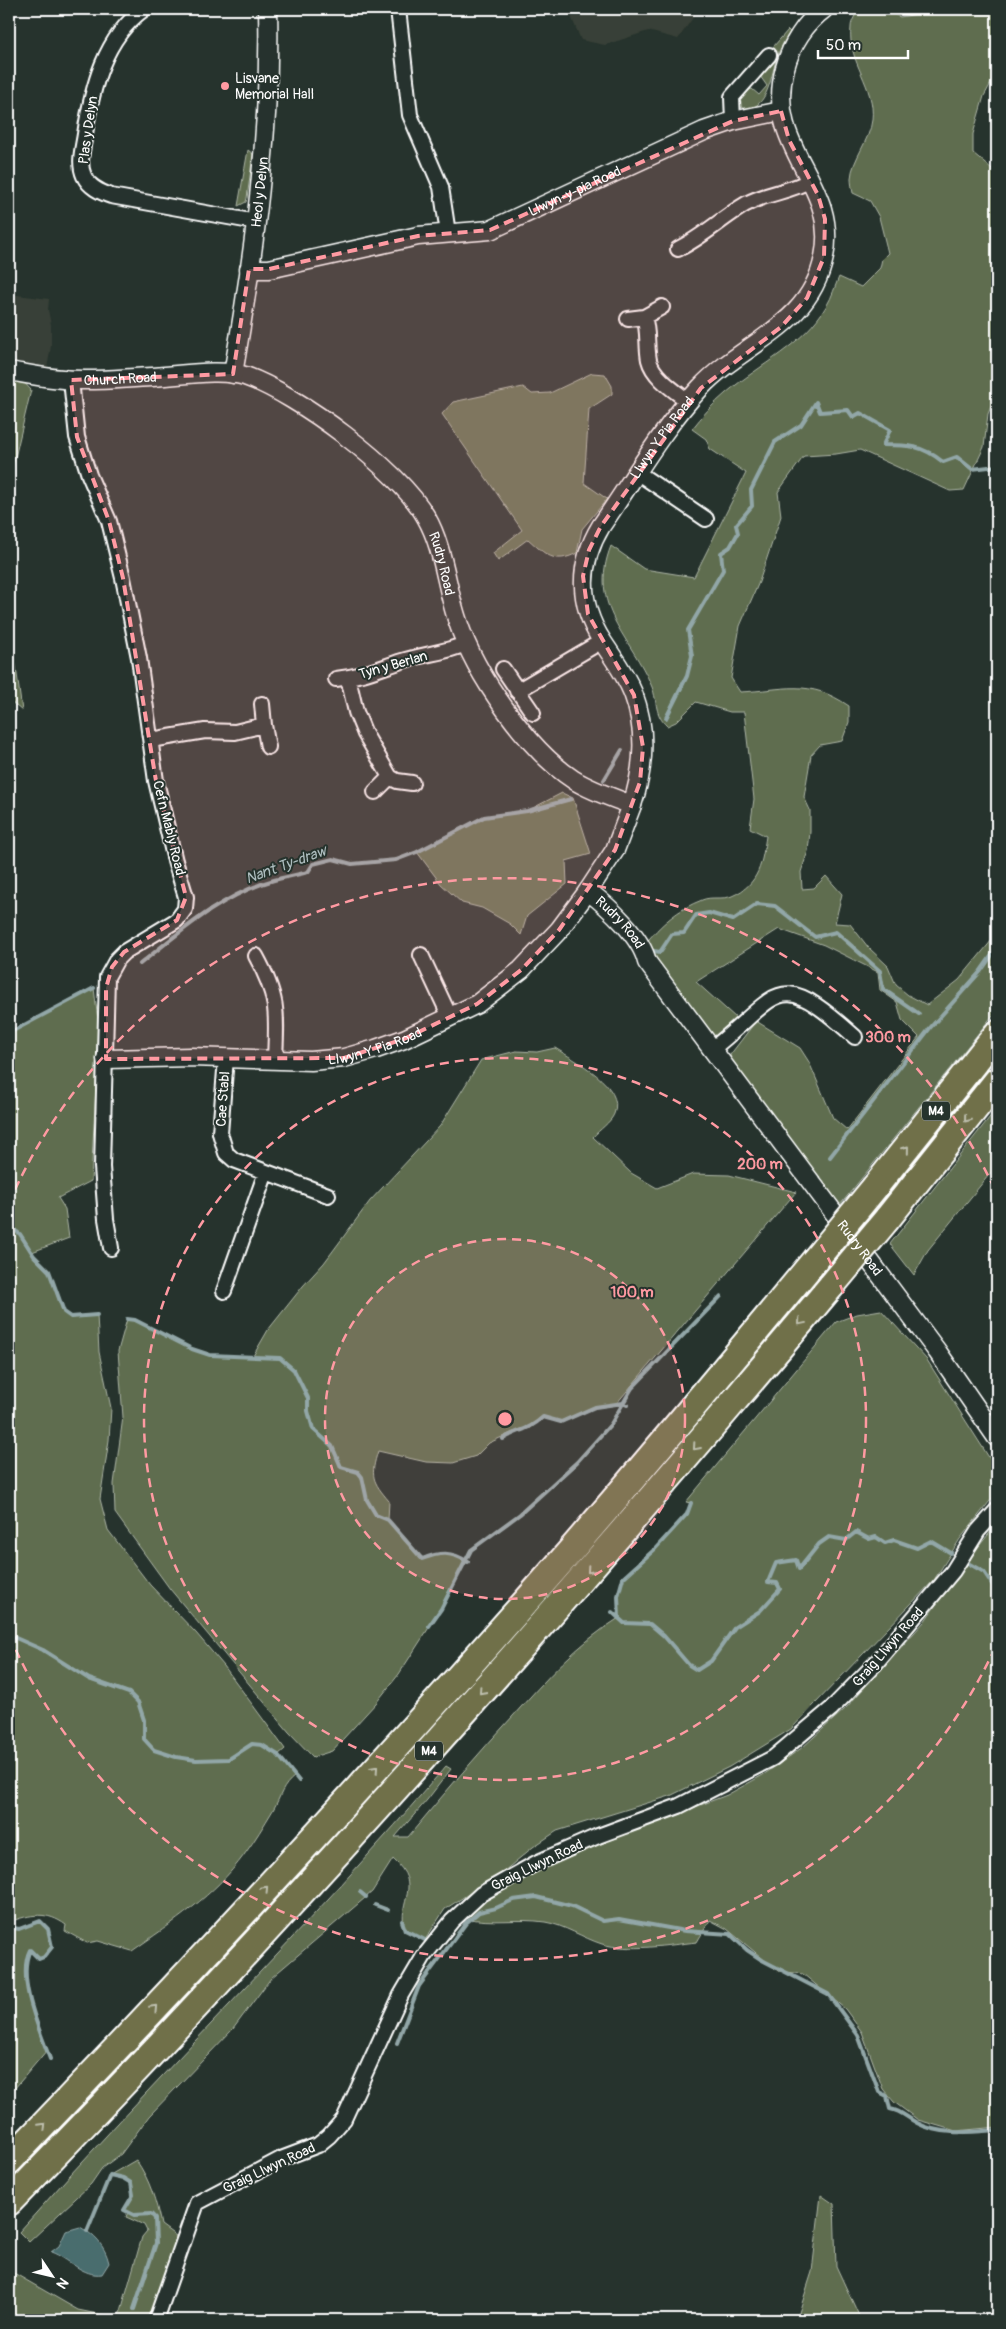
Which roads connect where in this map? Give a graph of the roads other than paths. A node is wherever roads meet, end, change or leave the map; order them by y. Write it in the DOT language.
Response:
graph roads {
  1 [pos="144,9"];
  2 [pos="268,9"];
  3 [pos="398,9"];
  4 [pos="824,9"];
  5 [pos="769,55"];
  6 [pos="780,111"];
  7 [pos="733,121"];
  8 [pos="811,180"];
  9 [pos="256,222"];
  10 [pos="448,233"];
  11 [pos="678,249"];
  12 [pos="249,269"];
  13 [pos="662,307"];
  14 [pos="644,317"];
  15 [pos="628,319"];
  16 [pos="9,370"];
  17 [pos="233,374"];
  18 [pos="71,380"];
  19 [pos="689,402"];
  20 [pos="638,472"];
  21 [pos="706,519"];
  22 [pos="602,641"];
  23 [pos="466,644"];
  24 [pos="503,669"];
  25 [pos="517,691"];
  26 [pos="262,704"];
  27 [pos="532,713"];
  28 [pos="264,725"];
  29 [pos="150,740"];
  30 [pos="268,746"];
  31 [pos="390,777"];
  32 [pos="412,783"];
  33 [pos="375,792"];
  34 [pos="632,806"];
  35 [pos="588,891"];
  36 [pos="421,955"];
  37 [pos="256,956"];
  38 [pos="450,1017"];
  39 [pos="997,1034"];
  40 [pos="855,1037"];
  41 [pos="711,1050"];
  42 [pos="226,1058"];
  43 [pos="106,1059"];
  44 [pos="275,1059"];
  45 [pos="997,1081"];
  46 [pos="266,1172"];
  47 [pos="328,1195"];
  48 [pos="111,1248"];
  49 [pos="224,1291"];
  50 [pos="997,1438"];
  51 [pos="997,1510"];
  52 [pos="9,2161"];
  53 [pos="9,2202"];
  54 [pos="156,2320"];
  1 -- 9 [label="street, Plas y Delyn"];
  2 -- 9 [label="street, Heol y Delyn"];
  3 -- 10 [label="street"];
  4 -- 6 [label="street"];
  5 -- 7 [label="street"];
  6 -- 7 [label="street, Llwyn-y-pia Road"];
  6 -- 8 [label="street, Llwyn Y Pia Road"];
  7 -- 10 [label="street, Llwyn-y-pia Road"];
  8 -- 11 [label="street"];
  8 -- 19 [label="street, Llwyn Y Pia Road"];
  9 -- 12 [label="street, Heol y Delyn"];
  10 -- 12 [label="street, Llwyn-y-pia Road"];
  12 -- 17 [label="street, Heol y Delyn"];
  13 -- 14 [label="street"];
  14 -- 15 [label="street"];
  14 -- 19 [label="street"];
  16 -- 18 [label="street, Church Road"];
  17 -- 18 [label="street, Church Road"];
  17 -- 23 [label="street, Rudry Road"];
  18 -- 29 [label="street, Cefn Mably Road"];
  19 -- 20 [label="street, Llwyn Y Pia Road"];
  20 -- 21 [label="street"];
  20 -- 22 [label="street, Llwyn Y Pia Road"];
  22 -- 25 [label="street"];
  22 -- 34 [label="street, Llwyn Y Pia Road"];
  23 -- 31 [label="street, Tyn y Berlan"];
  23 -- 34 [label="street, Rudry Road"];
  24 -- 25 [label="street"];
  25 -- 27 [label="street"];
  26 -- 28 [label="street"];
  28 -- 29 [label="street"];
  28 -- 30 [label="street"];
  29 -- 43 [label="street, Cefn Mably Road"];
  31 -- 32 [label="street"];
  31 -- 33 [label="street"];
  34 -- 35 [label="street, Rudry Road"];
  35 -- 38 [label="street, Llwyn Y Pia Road"];
  35 -- 41 [label="street, Rudry Road"];
  36 -- 38 [label="street"];
  37 -- 44 [label="street"];
  38 -- 44 [label="street, Llwyn Y Pia Road"];
  52 -- 39 [label="highway, M4, one-way, bridge"];
  40 -- 41 [label="street"];
  41 -- 50 [label="street, Rudry Road"];
  42 -- 43 [label="street, Llwyn Y Pia Road"];
  42 -- 44 [label="street, Llwyn Y Pia Road"];
  42 -- 46 [label="street, Cae Stabl"];
  43 -- 48 [label="street, Cefn Mably Road"];
  45 -- 53 [label="highway, M4, one-way, bridge"];
  46 -- 47 [label="street, Cae Stabl"];
  46 -- 49 [label="street"];
  51 -- 54 [label="street, Graig Llwyn Road"];
}
